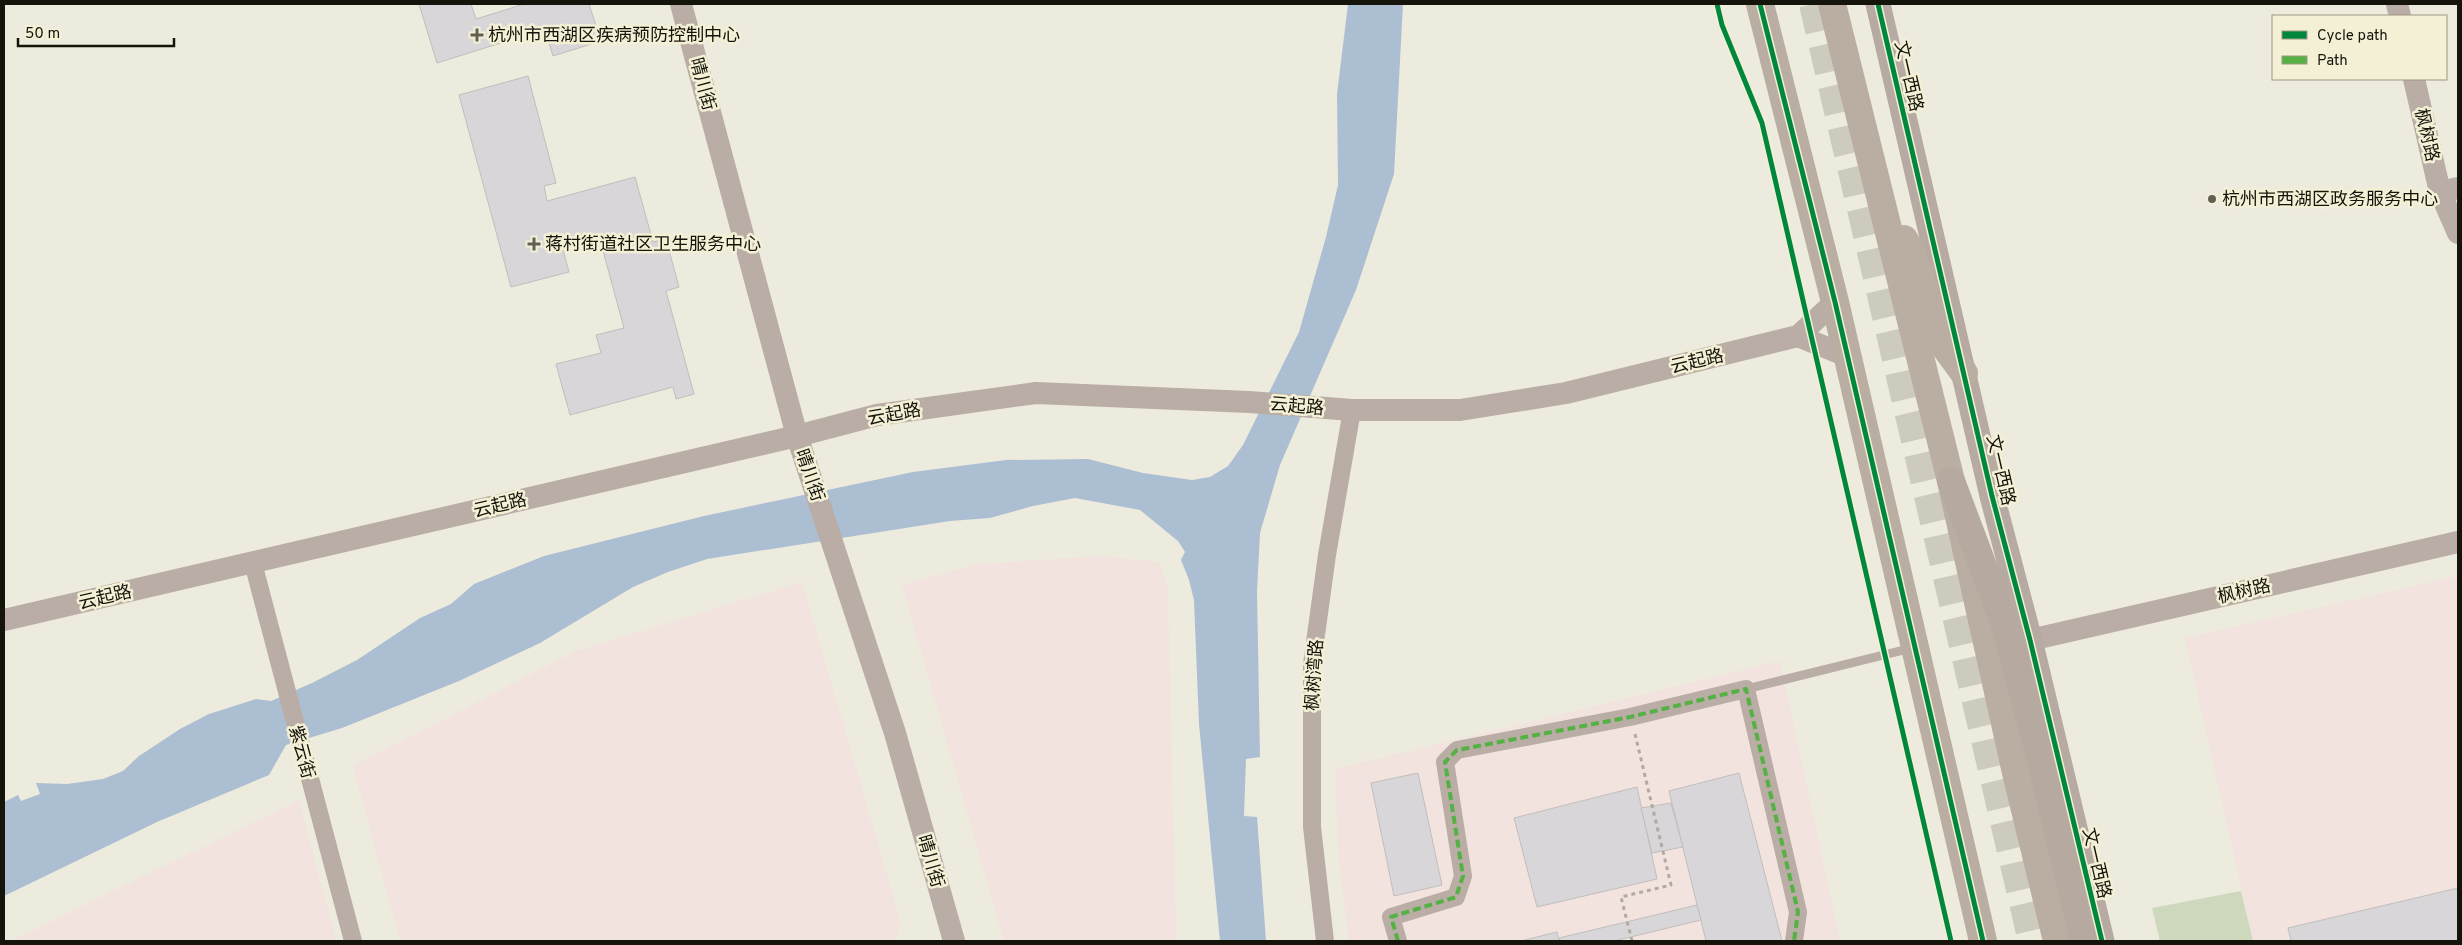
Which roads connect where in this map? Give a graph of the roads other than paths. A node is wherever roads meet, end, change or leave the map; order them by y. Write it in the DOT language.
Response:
graph roads {
  1 [pos="681,4"];
  2 [pos="1760,4"];
  3 [pos="1832,4"];
  4 [pos="1878,4"];
  5 [pos="2414,80"];
  6 [pos="2449,190"];
  7 [pos="1882,206"];
  8 [pos="2458,233"];
  9 [pos="1835,302"];
  10 [pos="1798,336"];
  11 [pos="1847,356"];
  12 [pos="1964,373"];
  13 [pos="1352,410"];
  14 [pos="797,436"];
  15 [pos="1951,481"];
  16 [pos="2458,542"];
  17 [pos="253,562"];
  18 [pos="4,620"];
  19 [pos="2030,640"];
  20 [pos="1915,648"];
  21 [pos="1746,689"];
  22 [pos="950,940"];
  23 [pos="352,941"];
  24 [pos="1326,941"];
  25 [pos="1398,941"];
  26 [pos="1794,941"];
  27 [pos="1982,941"];
  28 [pos="2057,941"];
  29 [pos="2084,941"];
  30 [pos="2102,941"];
  1 -- 14 [label="street, 晴川街"];
  2 -- 9 [label="main road"];
  3 -- 7 [label="main road"];
  4 -- 12 [label="main road, 文一西路"];
  5 -- 6 [label="street, 枫树路"];
  6 -- 8 [label="street, 枫树路"];
  7 -- 12 [label="main road"];
  7 -- 15 [label="main road"];
  9 -- 10 [label="street, 云起路"];
  9 -- 11 [label="main road"];
  10 -- 11 [label="street"];
  10 -- 13 [label="street, 云起路"];
  11 -- 20 [label="main road"];
  12 -- 19 [label="main road, 文一西路"];
  13 -- 14 [label="street, 云起路"];
  13 -- 24 [label="street, 枫树湾路"];
  14 -- 17 [label="street, 云起路"];
  14 -- 22 [label="street, 晴川街"];
  15 -- 28 [label="main road"];
  15 -- 29 [label="highway"];
  16 -- 19 [label="street, 枫树路"];
  17 -- 18 [label="street, 云起路"];
  17 -- 23 [label="street, 紫云街"];
  19 -- 30 [label="main road, 文一西路"];
  20 -- 21 [label="lane"];
  20 -- 27 [label="main road"];
  21 -- 25 [label="street"];
  21 -- 26 [label="street"];
}
